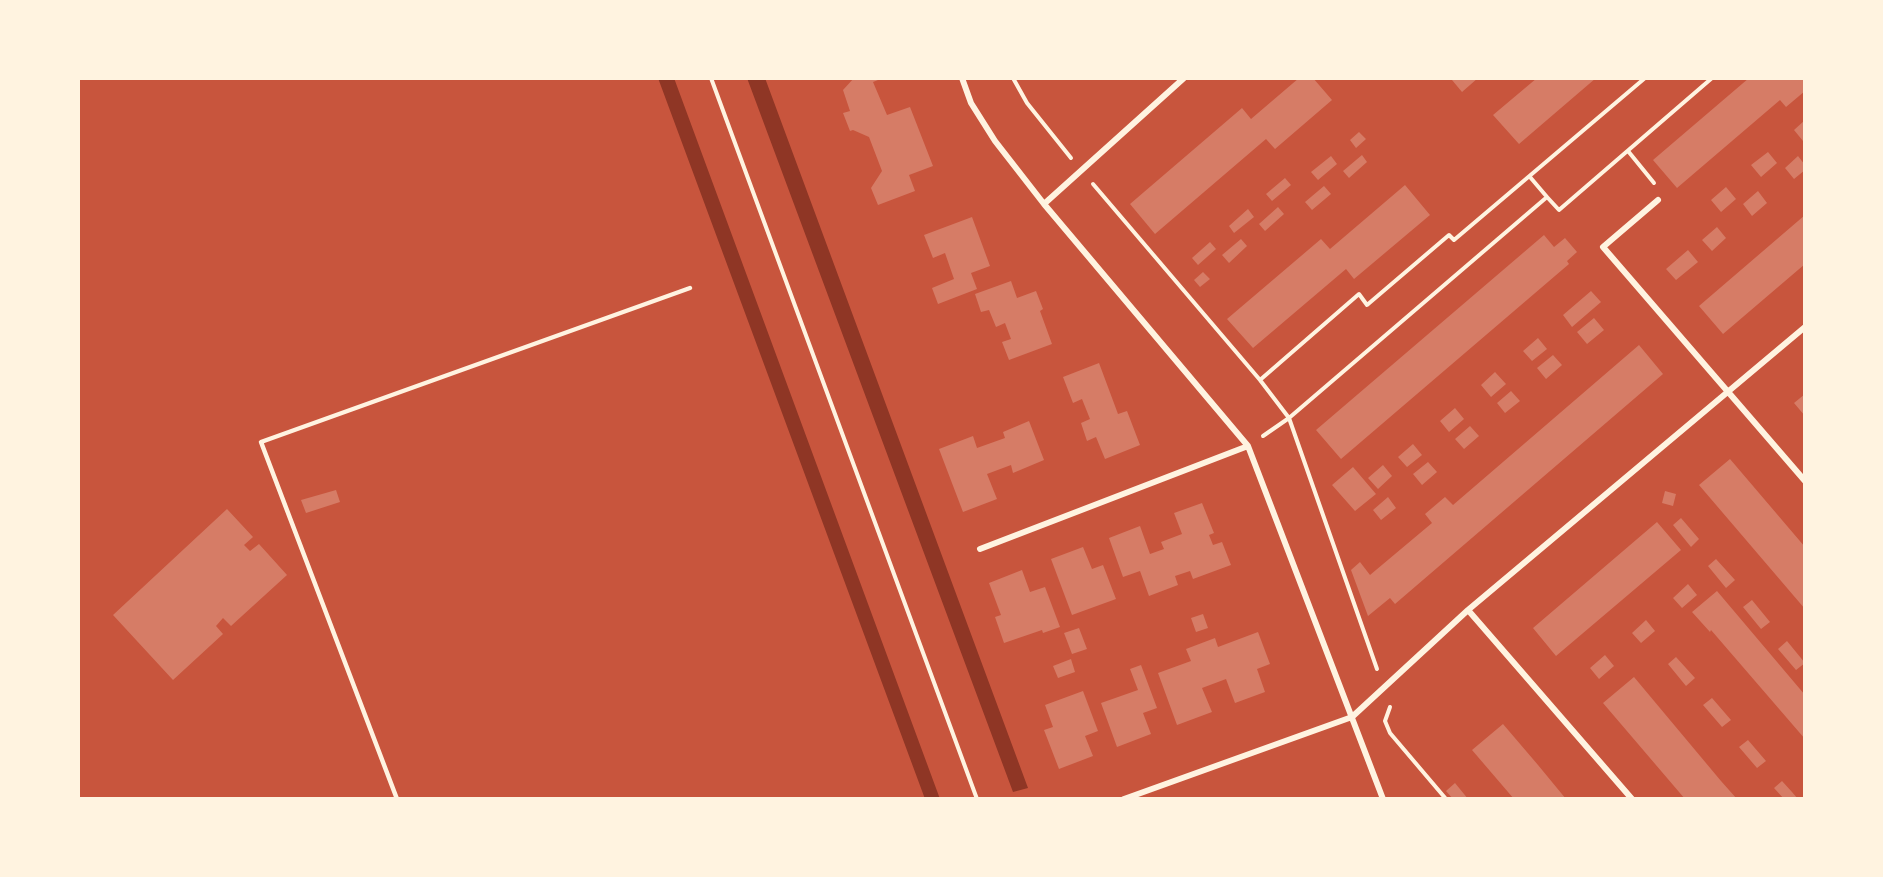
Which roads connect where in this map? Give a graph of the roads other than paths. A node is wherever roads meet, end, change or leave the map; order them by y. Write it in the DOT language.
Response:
graph roads {
  1 [pos="962,78"];
  2 [pos="1184,78"];
  3 [pos="1659,200"];
  4 [pos="1044,204"];
  5 [pos="690,288"];
  6 [pos="1805,327"];
  7 [pos="1730,392"];
  8 [pos="1248,446"];
  9 [pos="1805,481"];
  10 [pos="980,549"];
  11 [pos="1468,610"];
  12 [pos="1352,717"];
  13 [pos="397,799"];
  14 [pos="1124,799"];
  15 [pos="1383,799"];
  16 [pos="1632,799"];
  1 -- 4 [label="street"];
  2 -- 4 [label="street"];
  3 -- 7 [label="street"];
  4 -- 8 [label="street"];
  5 -- 13 [label="lane"];
  6 -- 7 [label="street"];
  7 -- 9 [label="street"];
  7 -- 11 [label="street"];
  8 -- 10 [label="street"];
  8 -- 12 [label="street"];
  11 -- 12 [label="street"];
  11 -- 16 [label="street"];
  12 -- 14 [label="street"];
  12 -- 15 [label="street"];
}
